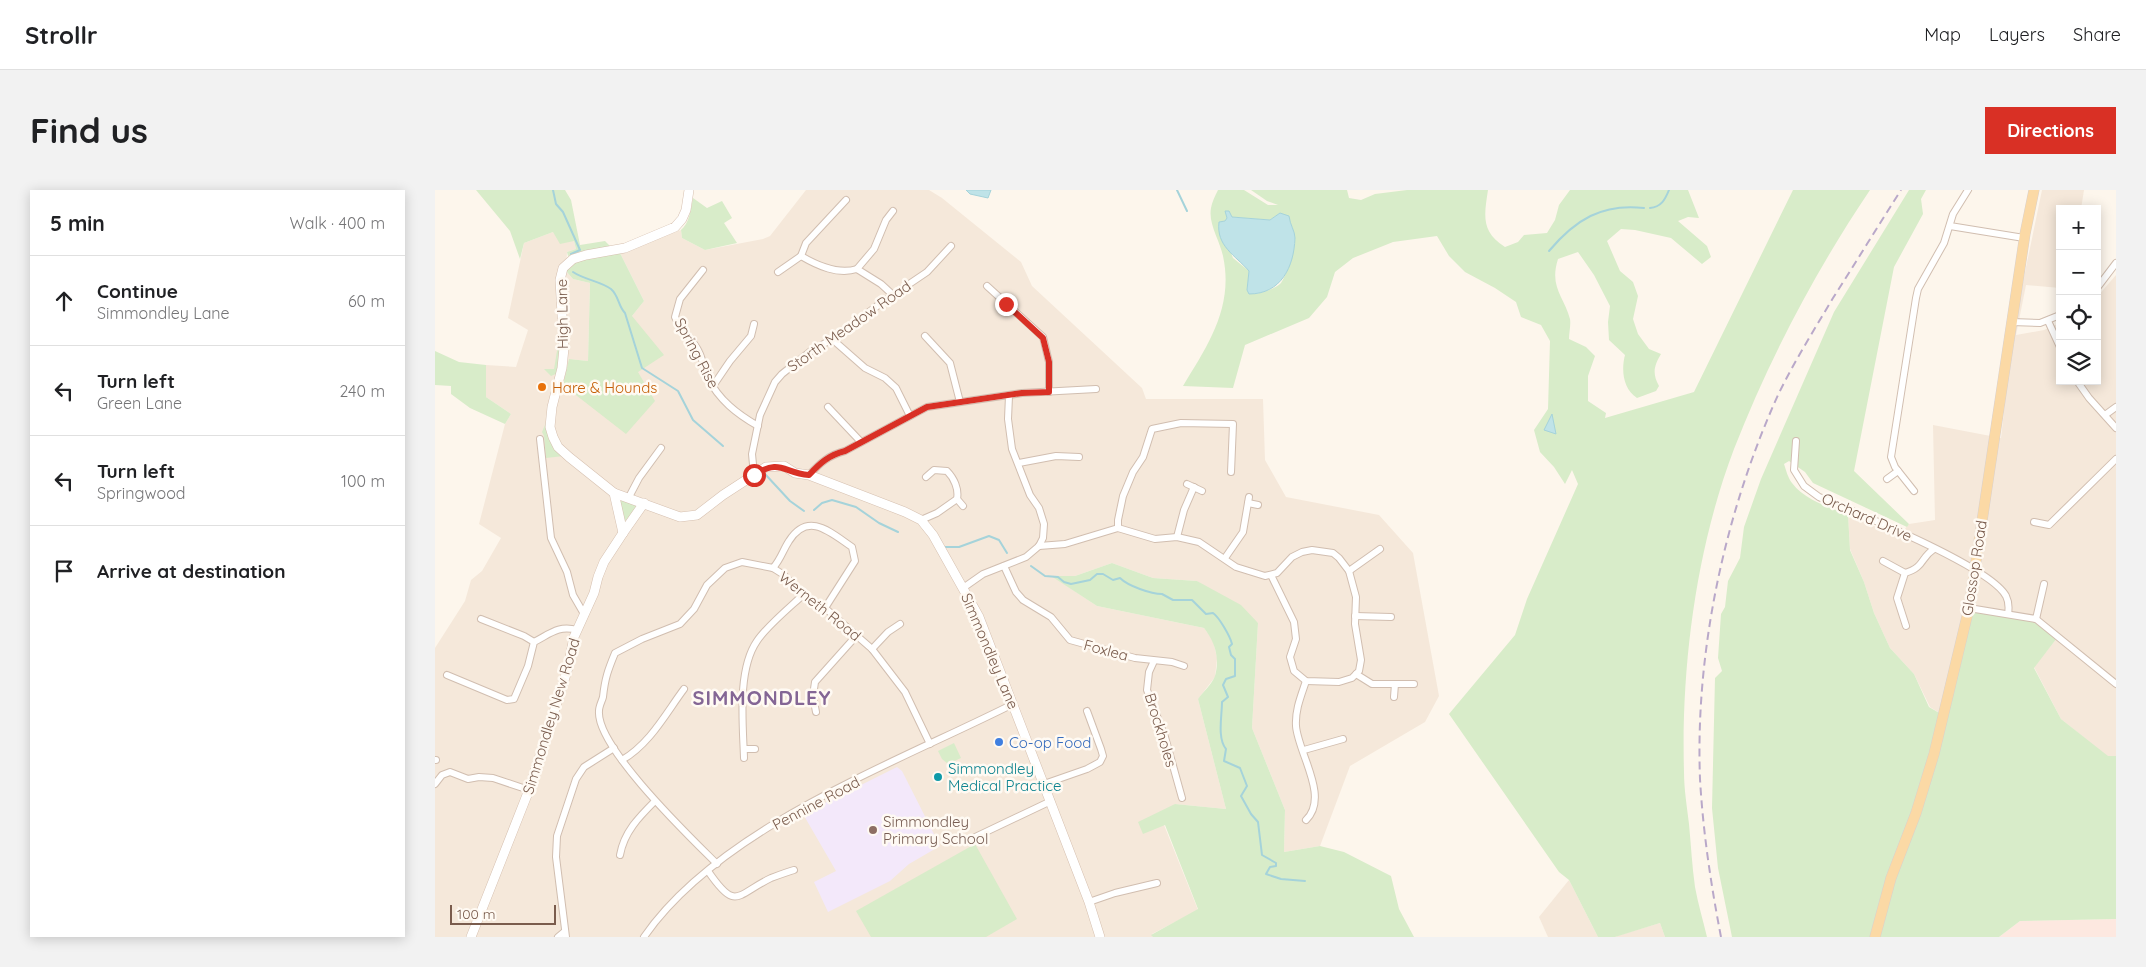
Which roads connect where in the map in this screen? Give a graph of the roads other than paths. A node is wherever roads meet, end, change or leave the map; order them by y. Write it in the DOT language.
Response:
graph roads {
  1 [pos="689,190"];
  2 [pos="1968,190"];
  3 [pos="2034,190"];
  4 [pos="846,200"];
  5 [pos="893,211"];
  6 [pos="1950,226"];
  7 [pos="2024,238"];
  8 [pos="951,246"];
  9 [pos="801,256"];
  10 [pos="2115,268"];
  11 [pos="857,269"];
  12 [pos="703,270"];
  13 [pos="778,272"];
  14 [pos="2101,284"];
  15 [pos="987,286"];
  16 [pos="893,295"];
  17 [pos="2056,317"];
  18 [pos="2048,321"];
  19 [pos="2011,322"];
  20 [pos="754,324"];
  21 [pos="925,336"];
  22 [pos="832,340"];
  23 [pos="2057,340"];
  24 [pos="2080,385"];
  25 [pos="713,386"];
  26 [pos="1096,389"];
  27 [pos="1049,392"];
  28 [pos="1009,396"];
  29 [pos="960,402"];
  30 [pos="828,407"];
  31 [pos="2116,408"];
  32 [pos="2105,415"];
  33 [pos="910,416"];
  34 [pos="758,426"];
  35 [pos="2116,428"];
  36 [pos="540,439"];
  37 [pos="1796,441"];
  38 [pos="861,442"];
  39 [pos="661,448"];
  40 [pos="1079,457"];
  41 [pos="2116,459"];
  42 [pos="1019,464"];
  43 [pos="1898,471"];
  44 [pos="1231,472"];
  45 [pos="754,475"];
  46 [pos="809,475"];
  47 [pos="926,477"];
  48 [pos="1887,479"];
  49 [pos="1187,484"];
  50 [pos="1194,488"];
  51 [pos="1202,491"];
  52 [pos="1914,491"];
  53 [pos="614,493"];
  54 [pos="629,498"];
  55 [pos="957,499"];
  56 [pos="644,503"];
  57 [pos="1259,505"];
  58 [pos="963,506"];
  59 [pos="921,520"];
  60 [pos="2034,522"];
  61 [pos="1118,528"];
  62 [pos="623,532"];
  63 [pos="1177,537"];
  64 [pos="1039,546"];
  65 [pos="1380,549"];
  66 [pos="1934,549"];
  67 [pos="1225,558"];
  68 [pos="1883,561"];
  69 [pos="1004,566"];
  70 [pos="773,568"];
  71 [pos="1974,569"];
  72 [pos="1349,571"];
  73 [pos="1905,573"];
  74 [pos="1271,575"];
  75 [pos="2044,584"];
  76 [pos="963,588"];
  77 [pos="803,595"];
  78 [pos="825,608"];
  79 [pos="1969,608"];
  80 [pos="584,614"];
  81 [pos="2008,614"];
  82 [pos="1355,616"];
  83 [pos="1391,618"];
  84 [pos="481,619"];
  85 [pos="2036,619"];
  86 [pos="900,624"];
  87 [pos="1906,626"];
  88 [pos="577,630"];
  89 [pos="857,635"];
  90 [pos="534,642"];
  91 [pos="872,649"];
  92 [pos="1153,661"];
  93 [pos="1184,666"];
  94 [pos="1356,674"];
  95 [pos="447,676"];
  96 [pos="1306,681"];
  97 [pos="1395,684"];
  98 [pos="1414,684"];
  99 [pos="2116,684"];
  100 [pos="684,689"];
  101 [pos="1394,697"];
  102 [pos="1013,704"];
  103 [pos="816,712"];
  104 [pos="1087,712"];
  105 [pos="1343,739"];
  106 [pos="930,744"];
  107 [pos="614,748"];
  108 [pos="743,749"];
  109 [pos="755,749"];
  110 [pos="1304,750"];
  111 [pos="744,758"];
  112 [pos="622,760"];
  113 [pos="435,784"];
  114 [pos="1044,784"];
  115 [pos="529,790"];
  116 [pos="1182,798"];
  117 [pos="655,801"];
  118 [pos="1051,801"];
  119 [pos="1305,820"];
  120 [pos="971,839"];
  121 [pos="620,855"];
  122 [pos="717,864"];
  123 [pos="794,870"];
  124 [pos="708,871"];
  125 [pos="1157,883"];
  126 [pos="1089,902"];
  127 [pos="565,934"];
  128 [pos="471,937"];
  129 [pos="558,937"];
  130 [pos="644,937"];
  131 [pos="1101,937"];
  132 [pos="1875,937"];
  1 -- 53 [label="street, High Lane"];
  2 -- 6 [label="street"];
  3 -- 7 [label="main road, Glossop Road"];
  4 -- 9 [label="street"];
  5 -- 11 [label="street"];
  6 -- 7 [label="street"];
  6 -- 43 [label="street"];
  7 -- 19 [label="main road, Glossop Road"];
  8 -- 16 [label="street, Storth Meadow Road"];
  9 -- 11 [label="street"];
  9 -- 13 [label="street"];
  10 -- 14 [label="street"];
  11 -- 16 [label="street"];
  12 -- 25 [label="street, Spring Rise"];
  15 -- 27 [label="street"];
  16 -- 22 [label="street, Storth Meadow Road"];
  17 -- 18 [label="street"];
  18 -- 19 [label="street"];
  18 -- 23 [label="street"];
  19 -- 71 [label="main road, Glossop Road"];
  20 -- 25 [label="street"];
  21 -- 29 [label="street"];
  22 -- 33 [label="street"];
  22 -- 34 [label="street, Storth Meadow Road"];
  24 -- 32 [label="street"];
  25 -- 34 [label="street, Spring Rise"];
  26 -- 27 [label="street"];
  27 -- 28 [label="street"];
  28 -- 29 [label="street"];
  28 -- 42 [label="street"];
  29 -- 33 [label="street"];
  30 -- 38 [label="street"];
  31 -- 32 [label="street"];
  32 -- 35 [label="street"];
  33 -- 38 [label="street"];
  34 -- 45 [label="street, Storth Meadow Road"];
  36 -- 80 [label="street"];
  37 -- 66 [label="street, Orchard Drive"];
  38 -- 46 [label="street"];
  39 -- 54 [label="street"];
  40 -- 42 [label="street"];
  41 -- 60 [label="street"];
  42 -- 64 [label="street"];
  43 -- 48 [label="street"];
  43 -- 52 [label="street"];
  44 -- 61 [label="street"];
  45 -- 46 [label="street, Simmondley Lane"];
  45 -- 56 [label="street, Simmondley Lane"];
  46 -- 59 [label="street, Simmondley Lane"];
  47 -- 55 [label="street"];
  49 -- 50 [label="street"];
  50 -- 51 [label="street"];
  50 -- 63 [label="street"];
  53 -- 54 [label="street, Simmondley Lane"];
  53 -- 62 [label="street"];
  54 -- 56 [label="street, Simmondley Lane"];
  55 -- 58 [label="street"];
  55 -- 59 [label="street"];
  56 -- 62 [label="street, Simmondley New Road"];
  57 -- 67 [label="street"];
  59 -- 76 [label="street, Simmondley Lane"];
  61 -- 63 [label="street"];
  61 -- 64 [label="street"];
  62 -- 80 [label="street, Simmondley New Road"];
  63 -- 67 [label="street"];
  64 -- 69 [label="street"];
  65 -- 72 [label="street"];
  66 -- 71 [label="street, Orchard Drive"];
  66 -- 73 [label="street"];
  67 -- 74 [label="street"];
  68 -- 73 [label="street"];
  69 -- 76 [label="street"];
  69 -- 92 [label="street, Foxlea"];
  70 -- 77 [label="street, Werneth Road"];
  70 -- 78 [label="street"];
  70 -- 107 [label="street, Werneth Road"];
  71 -- 79 [label="main road, Glossop Road"];
  71 -- 81 [label="street, Orchard Drive"];
  72 -- 74 [label="street"];
  72 -- 82 [label="street"];
  73 -- 87 [label="street"];
  74 -- 96 [label="street"];
  75 -- 85 [label="street"];
  76 -- 102 [label="street, Simmondley Lane"];
  77 -- 78 [label="street, Werneth Road"];
  77 -- 108 [label="street"];
  78 -- 89 [label="street, Werneth Road"];
  79 -- 81 [label="street"];
  79 -- 132 [label="main road, Glossop Road"];
  80 -- 88 [label="street, Simmondley New Road"];
  81 -- 85 [label="street"];
  82 -- 83 [label="street"];
  82 -- 94 [label="street"];
  84 -- 90 [label="street"];
  85 -- 99 [label="street"];
  86 -- 91 [label="street"];
  88 -- 90 [label="street"];
  88 -- 115 [label="street, Simmondley New Road"];
  89 -- 91 [label="street, Werneth Road"];
  89 -- 103 [label="street"];
  90 -- 95 [label="street"];
  91 -- 106 [label="street, Werneth Road"];
  92 -- 93 [label="street, Foxlea"];
  92 -- 116 [label="street, Brockholes"];
  94 -- 96 [label="street"];
  94 -- 97 [label="street"];
  96 -- 110 [label="street"];
  97 -- 98 [label="street"];
  97 -- 101 [label="street"];
  100 -- 112 [label="street"];
  102 -- 106 [label="street, Pennine Road"];
  102 -- 114 [label="street, Simmondley Lane"];
  104 -- 114 [label="street"];
  105 -- 110 [label="street"];
  106 -- 122 [label="street, Pennine Road"];
  107 -- 112 [label="street, Werneth Road"];
  107 -- 127 [label="street"];
  108 -- 109 [label="street"];
  108 -- 111 [label="street"];
  110 -- 119 [label="street"];
  112 -- 117 [label="street, Werneth Road"];
  113 -- 115 [label="street"];
  114 -- 118 [label="street, Simmondley Lane"];
  115 -- 128 [label="street, Simmondley New Road"];
  117 -- 121 [label="street"];
  117 -- 122 [label="street, Werneth Road"];
  118 -- 120 [label="street"];
  118 -- 126 [label="street, Simmondley Lane"];
  122 -- 124 [label="street, Pennine Road"];
  123 -- 124 [label="street"];
  124 -- 130 [label="street, Pennine Road"];
  125 -- 126 [label="street"];
  126 -- 131 [label="street, Simmondley Lane"];
  127 -- 129 [label="street"];
}
